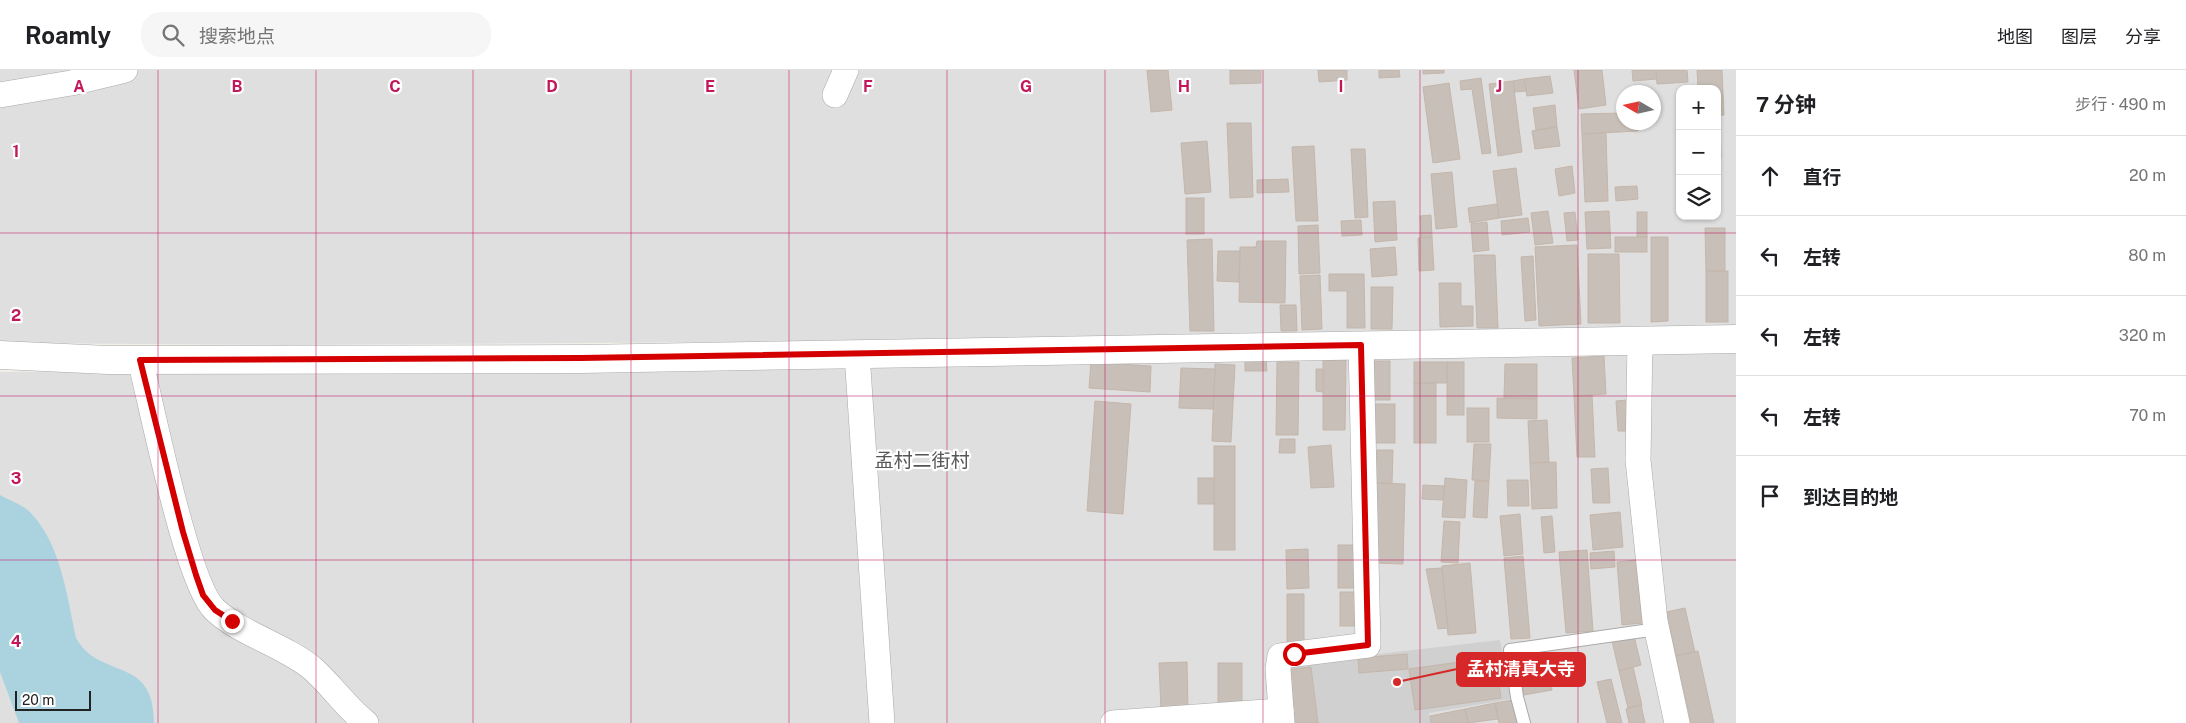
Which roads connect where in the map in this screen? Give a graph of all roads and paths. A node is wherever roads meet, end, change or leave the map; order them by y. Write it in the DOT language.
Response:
graph roads {
  1 [pos="125,70"];
  2 [pos="846,70"];
  3 [pos="0,95"];
  4 [pos="835,95"];
  5 [pos="1736,339"];
  6 [pos="1640,340"];
  7 [pos="1361,345"];
  8 [pos="857,354"];
  9 [pos="0,355"];
  10 [pos="140,360"];
  11 [pos="1657,629"];
  12 [pos="1282,717"];
  13 [pos="366,723"];
  14 [pos="882,723"];
  15 [pos="1113,723"];
  16 [pos="1524,723"];
  17 [pos="1678,723"];
  1 -- 3 [label="street"];
  2 -- 4 [label="street"];
  5 -- 6 [label="street"];
  6 -- 7 [label="street"];
  6 -- 11 [label="street"];
  7 -- 8 [label="street"];
  7 -- 12 [label="street"];
  8 -- 10 [label="street"];
  8 -- 14 [label="street"];
  9 -- 10 [label="street"];
  10 -- 13 [label="street"];
  11 -- 16 [label="lane"];
  11 -- 17 [label="street"];
  12 -- 15 [label="street"];
}
